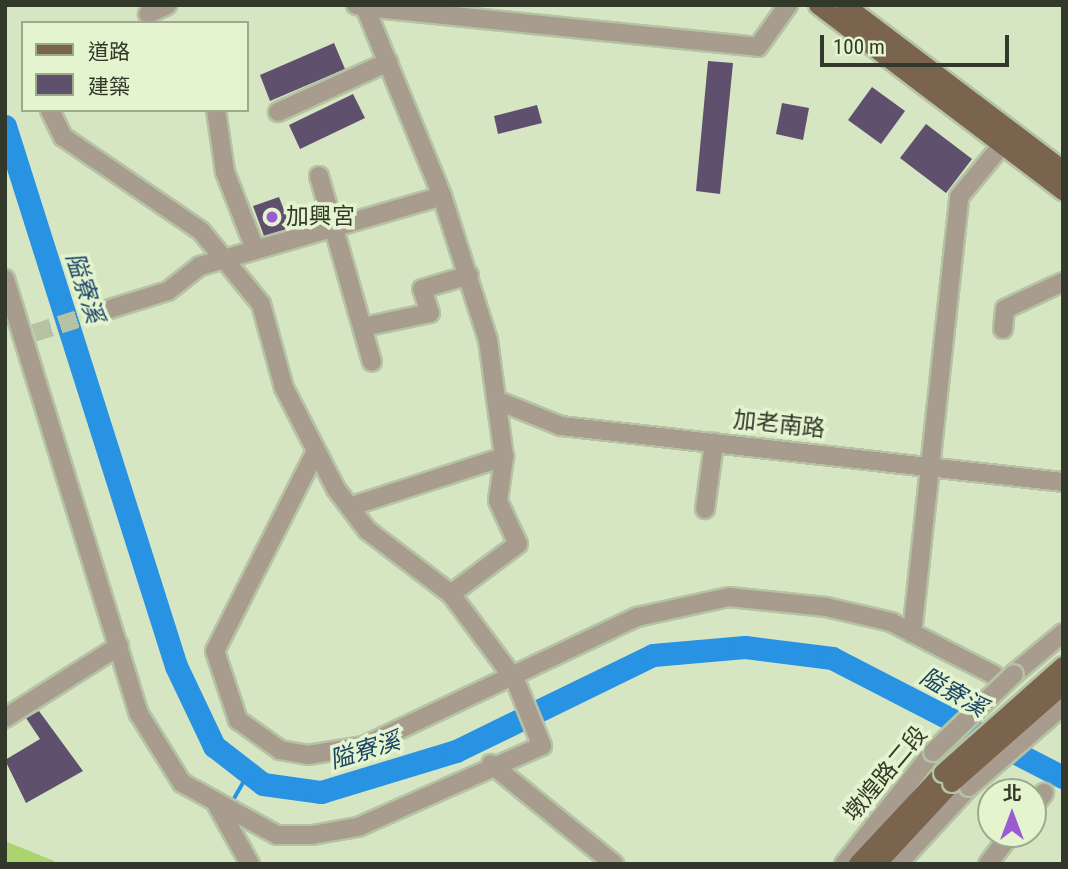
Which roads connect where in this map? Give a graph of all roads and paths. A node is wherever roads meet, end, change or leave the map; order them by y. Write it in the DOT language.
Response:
graph roads {
  1 [pos="167,5"];
  2 [pos="788,5"];
  3 [pos="818,5"];
  4 [pos="845,5"];
  5 [pos="360,6"];
  6 [pos="148,14"];
  7 [pos="388,62"];
  8 [pos="51,112"];
  9 [pos="216,112"];
  10 [pos="278,112"];
  11 [pos="1002,145"];
  12 [pos="1063,170"];
  13 [pos="319,176"];
  14 [pos="1063,191"];
  15 [pos="442,196"];
  16 [pos="334,227"];
  17 [pos="254,248"];
  18 [pos="225,258"];
  19 [pos="469,275"];
  20 [pos="5,279"];
  21 [pos="1063,282"];
  22 [pos="100,312"];
  23 [pos="363,327"];
  24 [pos="1003,329"];
  25 [pos="372,362"];
  26 [pos="496,400"];
  27 [pos="714,443"];
  28 [pos="315,453"];
  29 [pos="504,457"];
  30 [pos="933,468"];
  31 [pos="1063,482"];
  32 [pos="352,506"];
  33 [pos="705,509"];
  34 [pos="451,594"];
  35 [pos="912,633"];
  36 [pos="1063,633"];
  37 [pos="119,646"];
  38 [pos="1063,666"];
  39 [pos="994,675"];
  40 [pos="512,677"];
  41 [pos="1063,685"];
  42 [pos="1063,706"];
  43 [pos="5,718"];
  44 [pos="491,765"];
  45 [pos="955,781"];
  46 [pos="217,805"];
  47 [pos="1000,848"];
  48 [pos="250,864"];
  49 [pos="614,864"];
  50 [pos="844,864"];
  51 [pos="858,864"];
  52 [pos="877,864"];
  53 [pos="898,864"];
  54 [pos="988,864"];
  1 -- 6 [label="street"];
  2 -- 5 [label="street"];
  3 -- 11 [label="main road"];
  4 -- 12 [label="main road"];
  5 -- 7 [label="street"];
  7 -- 10 [label="street"];
  7 -- 15 [label="street"];
  8 -- 18 [label="street"];
  9 -- 17 [label="street"];
  11 -- 14 [label="main road"];
  11 -- 30 [label="street"];
  13 -- 16 [label="street"];
  15 -- 16 [label="street"];
  15 -- 19 [label="street"];
  16 -- 17 [label="street"];
  16 -- 23 [label="street"];
  17 -- 18 [label="street"];
  18 -- 22 [label="street"];
  18 -- 28 [label="street"];
  19 -- 23 [label="street"];
  19 -- 26 [label="street"];
  20 -- 37 [label="street"];
  21 -- 24 [label="street"];
  23 -- 25 [label="street"];
  26 -- 27 [label="street, 加老南路"];
  26 -- 29 [label="street"];
  27 -- 30 [label="street, 加老南路"];
  27 -- 33 [label="street"];
  28 -- 32 [label="street"];
  28 -- 40 [label="street"];
  29 -- 32 [label="street"];
  29 -- 34 [label="street"];
  30 -- 31 [label="street, 加老南路"];
  30 -- 35 [label="street"];
  32 -- 34 [label="street"];
  34 -- 40 [label="street"];
  35 -- 39 [label="street"];
  35 -- 40 [label="street"];
  36 -- 50 [label="street, 墩煌路二段, bridge"];
  37 -- 43 [label="street"];
  37 -- 46 [label="street"];
  38 -- 45 [label="main road, bridge"];
  40 -- 44 [label="street"];
  41 -- 45 [label="main road, bridge"];
  42 -- 45 [label="street, 墩煌路二段, bridge"];
  44 -- 46 [label="street"];
  44 -- 49 [label="street"];
  45 -- 51 [label="main road, 墩煌路二段"];
  45 -- 52 [label="main road, 墩煌路二段"];
  45 -- 53 [label="street, 墩煌路二段"];
  46 -- 48 [label="street"];
  47 -- 54 [label="street"];
}
